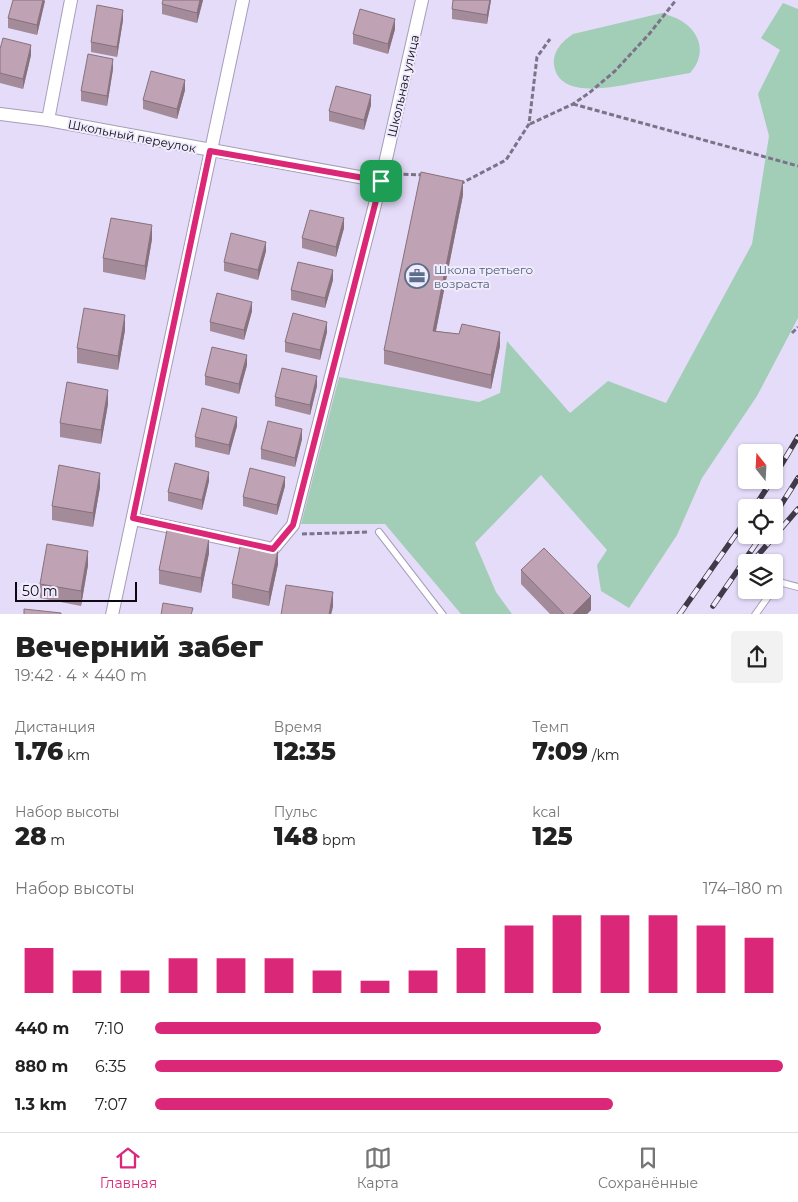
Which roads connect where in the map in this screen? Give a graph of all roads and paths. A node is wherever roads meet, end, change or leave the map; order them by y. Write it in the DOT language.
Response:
graph roads {
  1 [pos="71,0"];
  2 [pos="244,0"];
  3 [pos="422,0"];
  4 [pos="676,0"];
  5 [pos="550,39"];
  6 [pos="573,104"];
  7 [pos="0,114"];
  8 [pos="48,120"];
  9 [pos="529,124"];
  10 [pos="210,151"];
  11 [pos="798,166"];
  12 [pos="430,175"];
  13 [pos="382,177"];
  14 [pos="453,182"];
  15 [pos="798,327"];
  16 [pos="792,333"];
  17 [pos="133,518"];
  18 [pos="379,532"];
  19 [pos="286,534"];
  20 [pos="783,583"];
  21 [pos="798,587"];
  22 [pos="766,599"];
  23 [pos="112,614"];
  24 [pos="443,614"];
  25 [pos="755,614"];
  1 -- 8 [label="street"];
  2 -- 10 [label="street"];
  3 -- 13 [label="street, Школьная улица"];
  4 -- 6 [label="path"];
  5 -- 9 [label="path"];
  6 -- 9 [label="path"];
  6 -- 11 [label="path"];
  7 -- 8 [label="street, Школьный переулок"];
  8 -- 10 [label="street, Школьный переулок"];
  9 -- 14 [label="path"];
  10 -- 13 [label="street, Школьный переулок"];
  10 -- 17 [label="street"];
  12 -- 13 [label="path"];
  13 -- 19 [label="street, Школьная улица"];
  15 -- 16 [label="path"];
  17 -- 19 [label="street, Школьная улица"];
  17 -- 23 [label="street"];
  18 -- 19 [label="path"];
  18 -- 24 [label="lane"];
  20 -- 21 [label="lane"];
  22 -- 25 [label="lane"];
}
